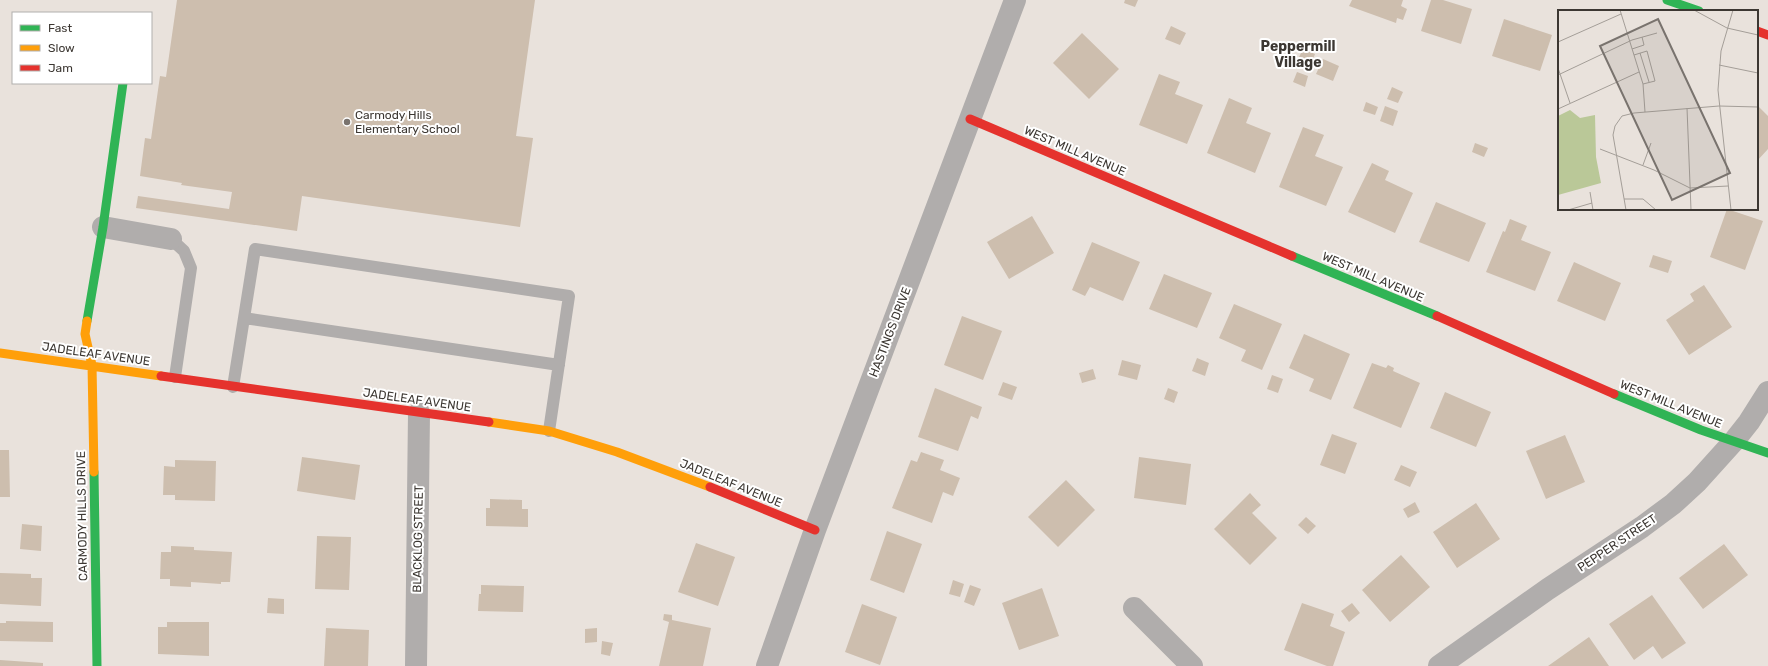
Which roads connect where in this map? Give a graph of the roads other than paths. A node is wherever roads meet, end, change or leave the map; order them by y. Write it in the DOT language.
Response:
graph roads {
  1 [pos="1015,0"];
  2 [pos="1667,0"];
  3 [pos="1696,10"];
  4 [pos="1758,31"];
  5 [pos="1768,35"];
  6 [pos="123,84"];
  7 [pos="970,119"];
  8 [pos="102,227"];
  9 [pos="171,239"];
  10 [pos="244,318"];
  11 [pos="0,353"];
  12 [pos="92,365"];
  13 [pos="559,365"];
  14 [pos="175,376"];
  15 [pos="233,387"];
  16 [pos="1768,392"];
  17 [pos="419,413"];
  18 [pos="549,431"];
  19 [pos="1734,441"];
  20 [pos="1768,453"];
  21 [pos="815,530"];
  22 [pos="1134,608"];
  23 [pos="97,666"];
  24 [pos="416,666"];
  25 [pos="768,666"];
  26 [pos="1192,666"];
  27 [pos="1439,666"];
  1 -- 7 [label="street, HASTINGS DRIVE"];
  2 -- 3 [label="street"];
  4 -- 5 [label="street"];
  6 -- 8 [label="street, CARMODY HILLS DRIVE"];
  7 -- 19 [label="street, WEST MILL AVENUE"];
  7 -- 21 [label="street, HASTINGS DRIVE"];
  8 -- 9 [label="street"];
  8 -- 12 [label="street, CARMODY HILLS DRIVE"];
  9 -- 14 [label="lane"];
  10 -- 13 [label="lane"];
  10 -- 13 [label="lane"];
  10 -- 15 [label="lane"];
  11 -- 12 [label="street, JADELEAF AVENUE"];
  12 -- 14 [label="street, JADELEAF AVENUE"];
  12 -- 23 [label="street, CARMODY HILLS DRIVE"];
  13 -- 18 [label="lane"];
  14 -- 15 [label="street, JADELEAF AVENUE"];
  15 -- 17 [label="street, JADELEAF AVENUE"];
  16 -- 19 [label="street, PEPPER STREET"];
  17 -- 18 [label="street, JADELEAF AVENUE"];
  17 -- 24 [label="street, BLACKLOG STREET"];
  18 -- 21 [label="street, JADELEAF AVENUE"];
  19 -- 20 [label="street, WEST MILL AVENUE"];
  19 -- 27 [label="street, PEPPER STREET"];
  21 -- 25 [label="street, HASTINGS DRIVE"];
  22 -- 26 [label="street"];
}
